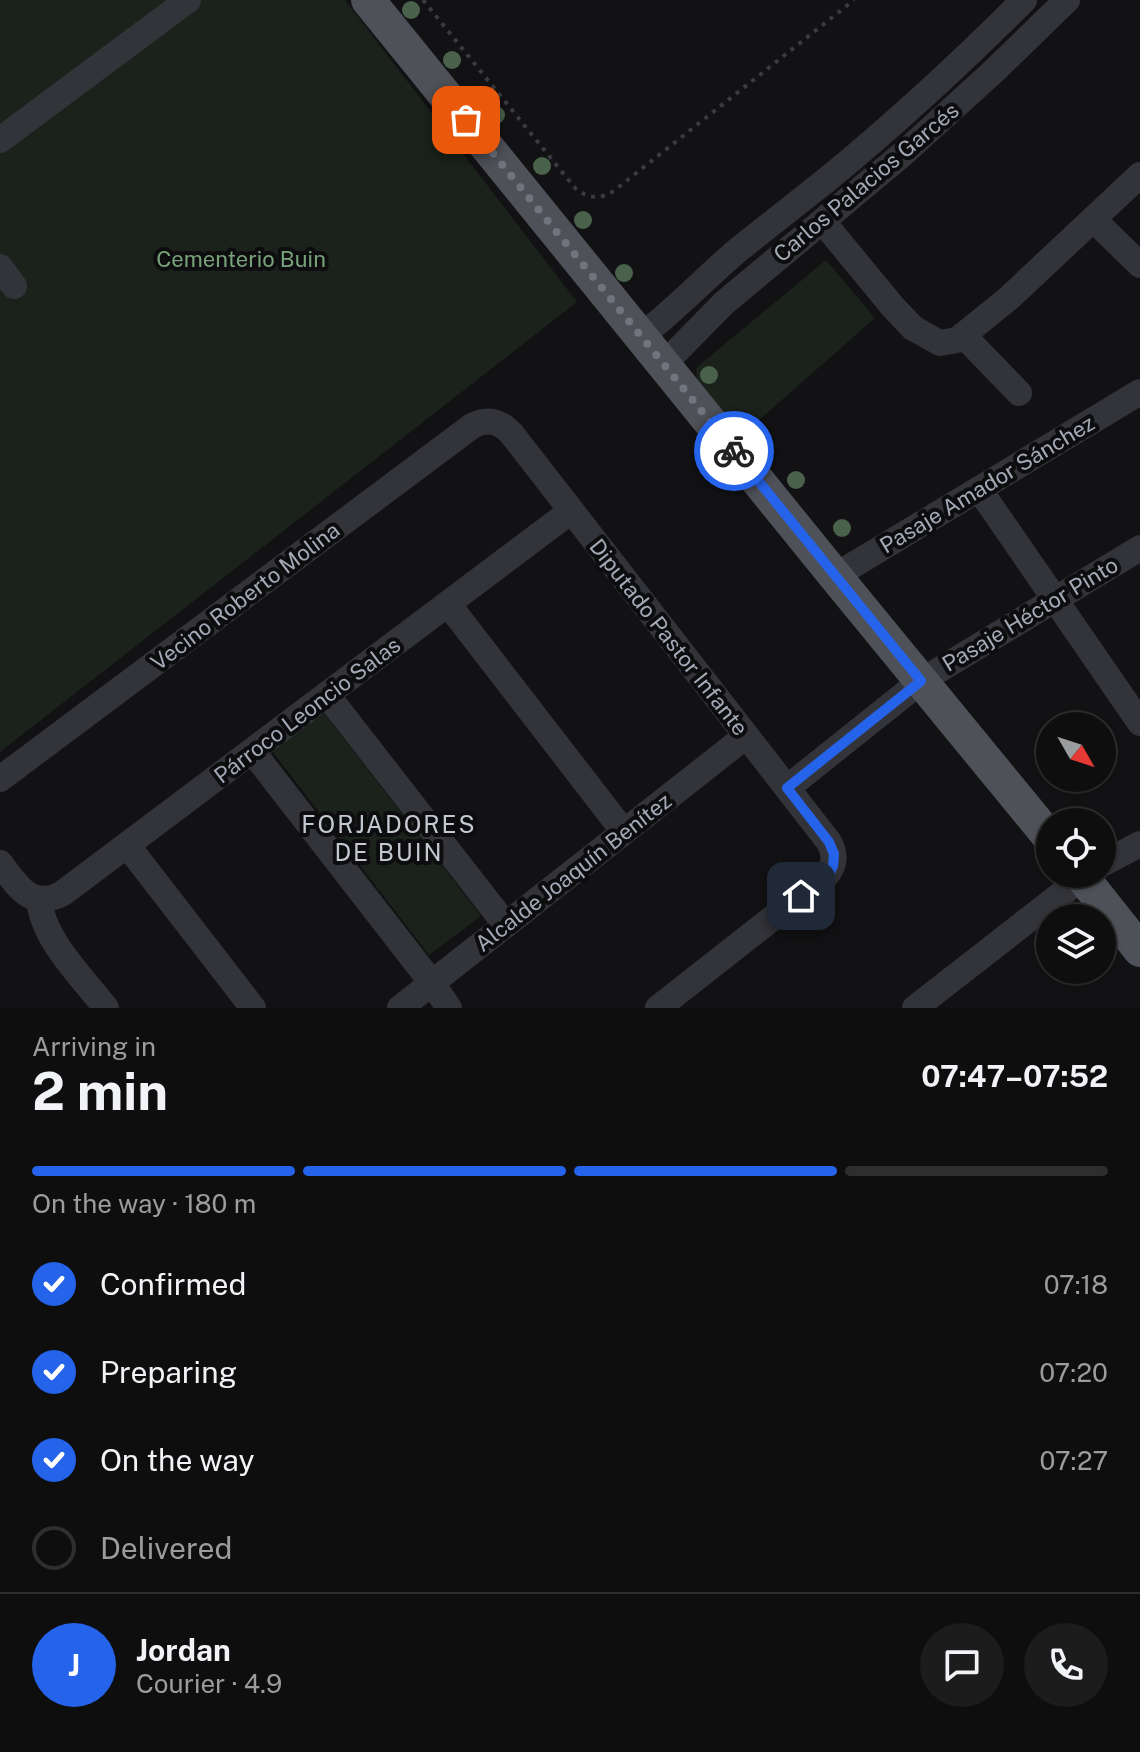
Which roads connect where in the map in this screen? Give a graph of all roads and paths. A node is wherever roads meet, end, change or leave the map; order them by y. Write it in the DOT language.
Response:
graph roads {
  1 [pos="188,0"];
  2 [pos="368,0"];
  3 [pos="423,0"];
  4 [pos="854,0"];
  5 [pos="1024,0"];
  6 [pos="1067,0"];
  7 [pos="0,140"];
  8 [pos="1140,175"];
  9 [pos="1093,219"];
  10 [pos="823,222"];
  11 [pos="1140,265"];
  12 [pos="963,335"];
  13 [pos="641,336"];
  14 [pos="664,364"];
  15 [pos="1140,392"];
  16 [pos="1019,393"];
  17 [pos="493,421"];
  18 [pos="979,489"];
  19 [pos="571,511"];
  20 [pos="1140,548"];
  21 [pos="835,576"];
  22 [pos="1055,599"];
  23 [pos="448,604"];
  24 [pos="921,681"];
  25 [pos="327,695"];
  26 [pos="1140,723"];
  27 [pos="746,736"];
  28 [pos="252,751"];
  29 [pos="0,779"];
  30 [pos="787,788"];
  31 [pos="1036,821"];
  32 [pos="624,832"];
  33 [pos="1140,844"];
  34 [pos="127,845"];
  35 [pos="1116,857"];
  36 [pos="0,863"];
  37 [pos="1068,888"];
  38 [pos="1099,888"];
  39 [pos="39,899"];
  40 [pos="506,925"];
  41 [pos="1140,950"];
  42 [pos="432,983"];
  43 [pos="106,1008"];
  44 [pos="253,1008"];
  45 [pos="400,1008"];
  46 [pos="449,1008"];
  47 [pos="658,1008"];
  48 [pos="915,1008"];
  1 -- 7 [label="street"];
  2 -- 13 [label="main road"];
  3 -- 4 [label="path"];
  5 -- 13 [label="street, Carlos Palacios Garcés"];
  6 -- 10 [label="street, Carlos Palacios Garcés"];
  8 -- 9 [label="street"];
  9 -- 11 [label="street"];
  9 -- 12 [label="street"];
  10 -- 12 [label="street"];
  10 -- 14 [label="street, Carlos Palacios Garcés"];
  12 -- 16 [label="street"];
  13 -- 14 [label="main road"];
  14 -- 21 [label="main road"];
  15 -- 18 [label="street, Pasaje Amador Sánchez"];
  17 -- 19 [label="street, Diputado Pastor Infante"];
  17 -- 29 [label="street, Vecino Roberto Molina"];
  18 -- 21 [label="street, Pasaje Amador Sánchez"];
  18 -- 22 [label="street"];
  19 -- 23 [label="street, Párroco Leoncio Salas"];
  19 -- 27 [label="street, Diputado Pastor Infante"];
  20 -- 22 [label="street, Pasaje Héctor Pinto"];
  21 -- 24 [label="main road"];
  22 -- 24 [label="street, Pasaje Héctor Pinto"];
  22 -- 26 [label="street"];
  23 -- 25 [label="street, Párroco Leoncio Salas"];
  23 -- 32 [label="street"];
  24 -- 30 [label="street, Pasaje Héctor Pinto"];
  24 -- 31 [label="main road"];
  25 -- 28 [label="street, Párroco Leoncio Salas"];
  25 -- 40 [label="street"];
  27 -- 30 [label="street, Diputado Pastor Infante"];
  27 -- 32 [label="street, Alcalde Joaquín Benítez"];
  28 -- 34 [label="street, Párroco Leoncio Salas"];
  28 -- 42 [label="street"];
  30 -- 47 [label="street, Diputado Pastor Infante"];
  32 -- 40 [label="street, Alcalde Joaquín Benítez"];
  33 -- 35 [label="street"];
  34 -- 39 [label="street, Párroco Leoncio Salas"];
  34 -- 44 [label="street"];
  36 -- 39 [label="street"];
  37 -- 48 [label="street"];
  38 -- 41 [label="main road"];
  39 -- 43 [label="street"];
  40 -- 42 [label="street, Alcalde Joaquín Benítez"];
  42 -- 45 [label="street, Alcalde Joaquín Benítez"];
  42 -- 46 [label="street"];
}
